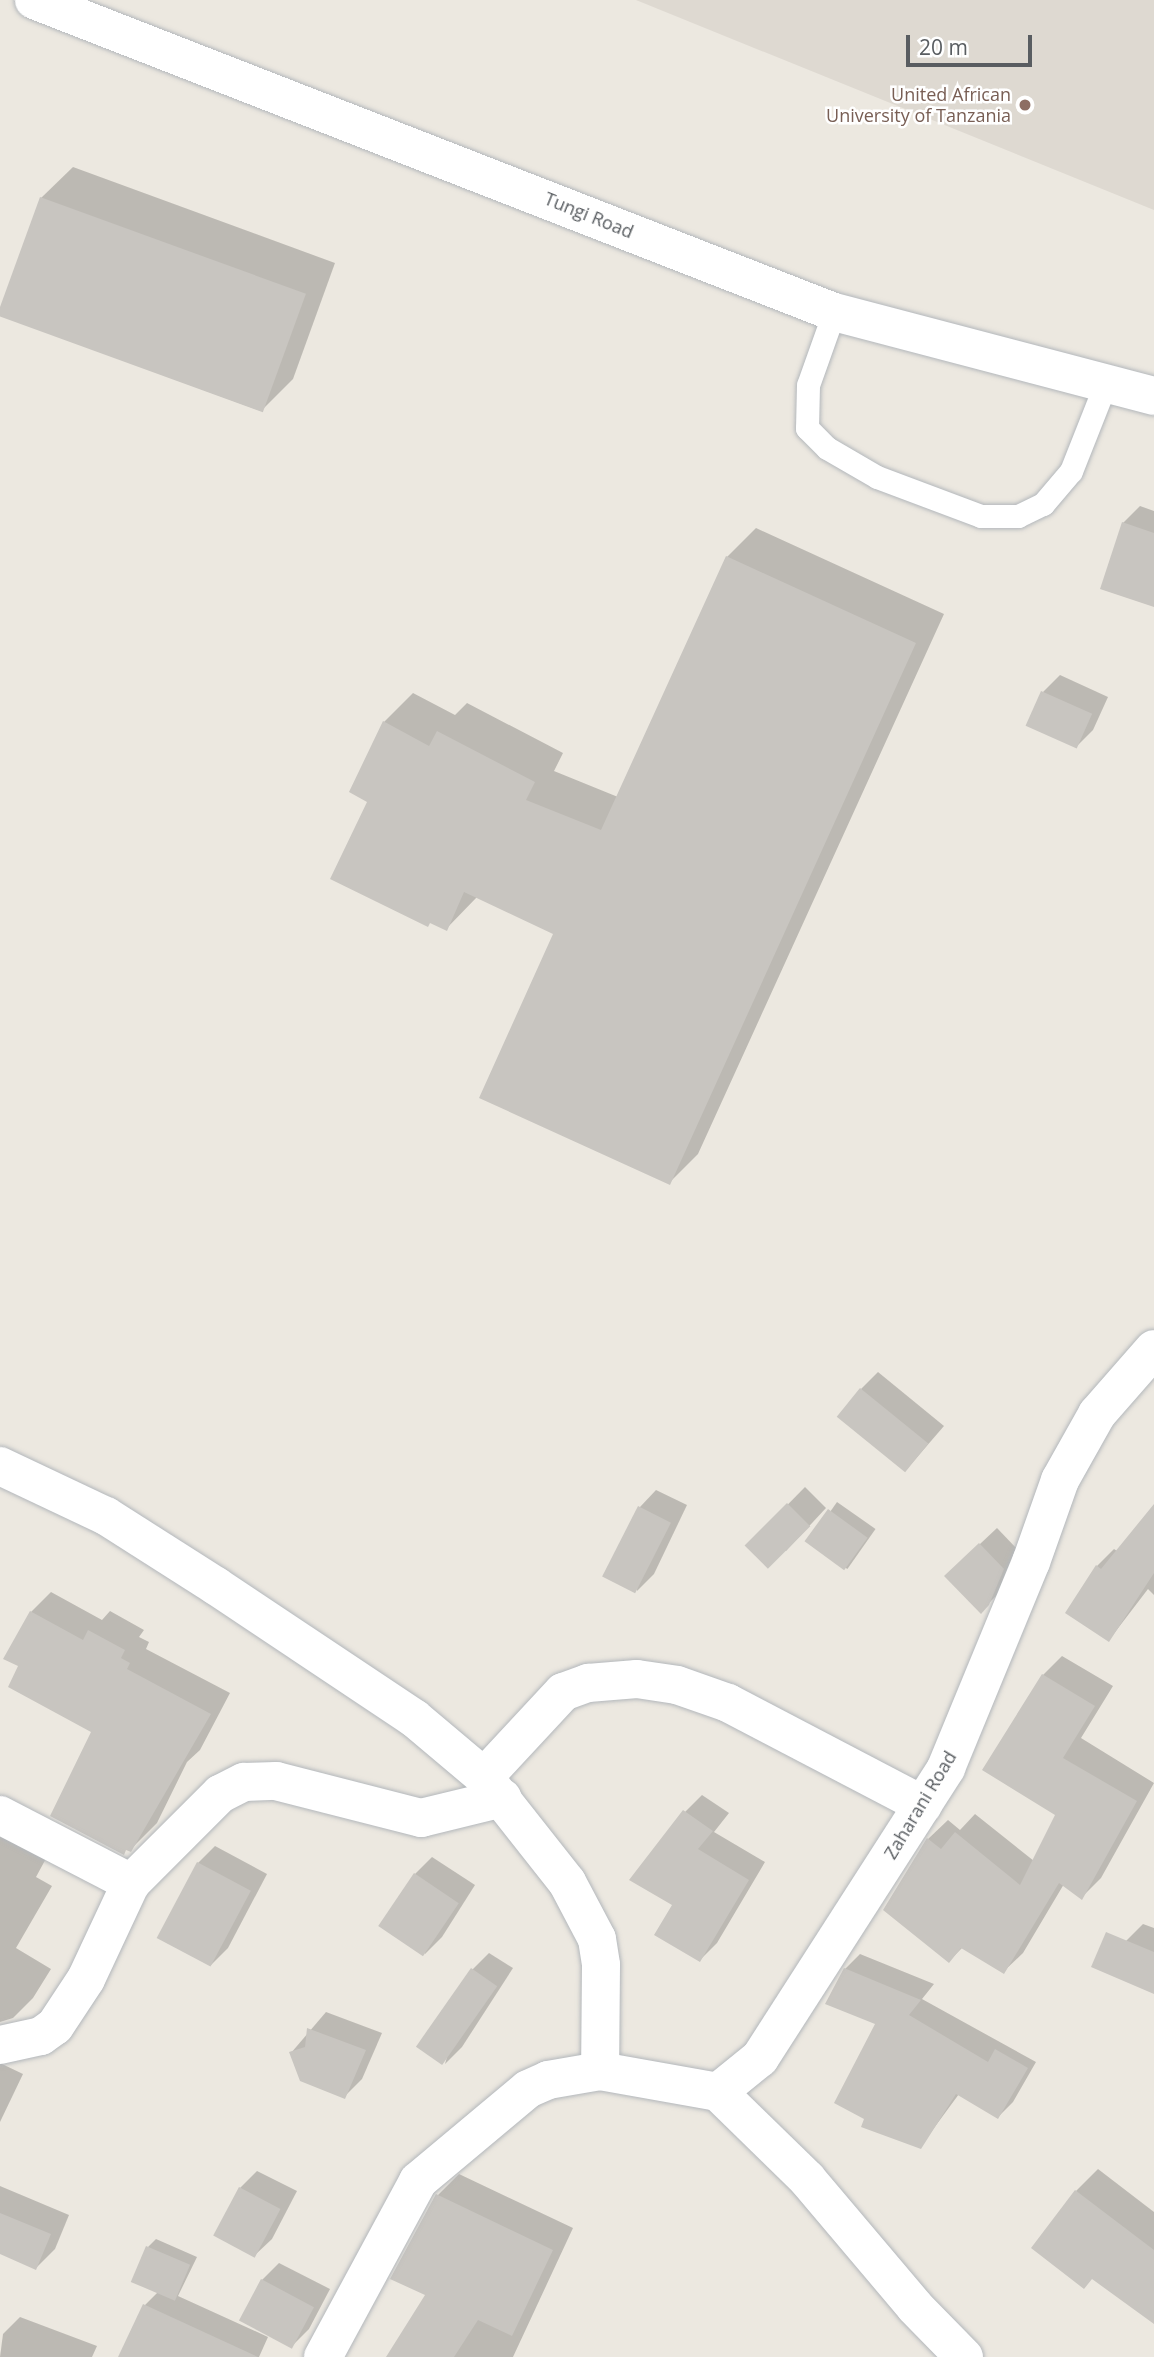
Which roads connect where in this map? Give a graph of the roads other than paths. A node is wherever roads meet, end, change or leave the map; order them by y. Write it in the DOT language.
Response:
graph roads {
  1 [pos="34,0"];
  2 [pos="834,312"];
  3 [pos="1105,385"];
  4 [pos="1154,396"];
  5 [pos="1154,1349"];
  6 [pos="0,1466"];
  7 [pos="493,1788"];
  8 [pos="923,1805"];
  9 [pos="0,1815"];
  10 [pos="131,1883"];
  11 [pos="0,2045"];
  12 [pos="600,2071"];
  13 [pos="718,2092"];
  14 [pos="323,2357"];
  15 [pos="964,2357"];
  1 -- 2 [label="street, Tungi Road"];
  2 -- 3 [label="street, Tungi Road"];
  2 -- 3 [label="lane"];
  3 -- 4 [label="street, Tungi Road"];
  5 -- 8 [label="street, Zaharani Road"];
  6 -- 7 [label="street"];
  7 -- 8 [label="street"];
  7 -- 10 [label="street"];
  7 -- 12 [label="street"];
  8 -- 13 [label="street, Zaharani Road"];
  9 -- 10 [label="street"];
  10 -- 11 [label="street"];
  12 -- 13 [label="street"];
  12 -- 14 [label="street"];
  13 -- 15 [label="street"];
}
